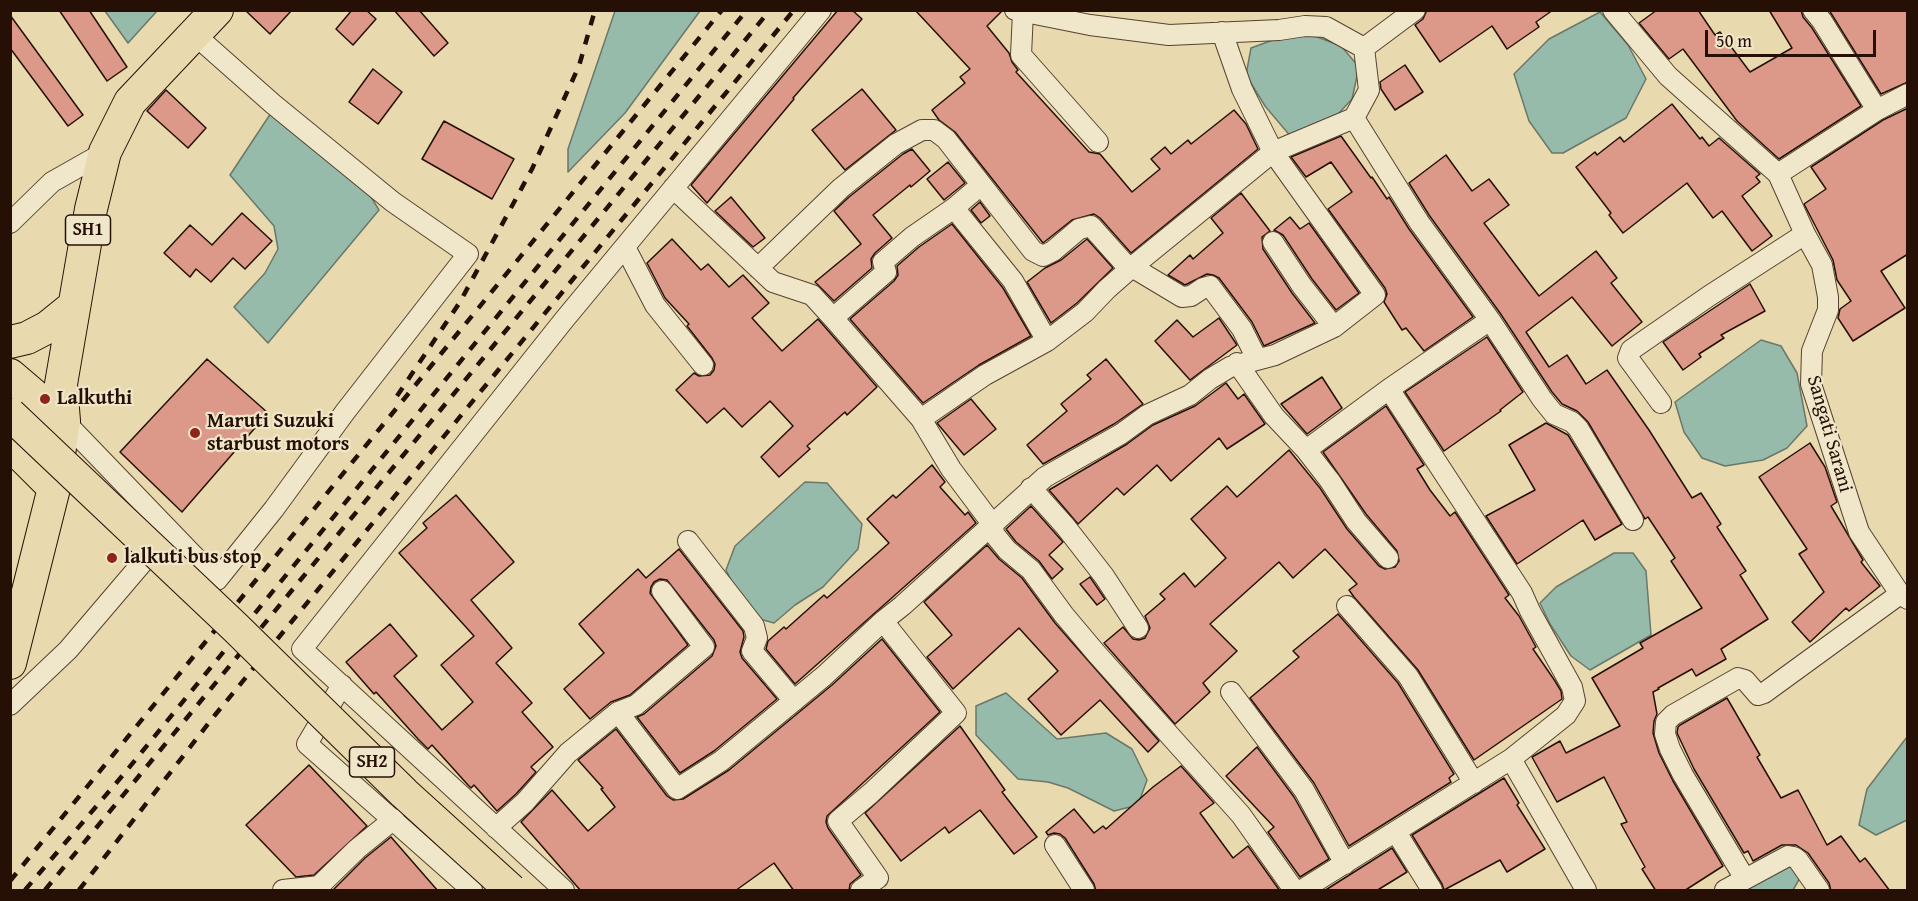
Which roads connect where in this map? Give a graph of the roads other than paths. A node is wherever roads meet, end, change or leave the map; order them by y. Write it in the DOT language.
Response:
graph roads {
  1 [pos="217,10"];
  2 [pos="820,10"];
  3 [pos="1415,10"];
  4 [pos="1613,10"];
  5 [pos="1813,10"];
  6 [pos="1019,11"];
  7 [pos="1074,16"];
  8 [pos="1222,32"];
  9 [pos="195,35"];
  10 [pos="1364,48"];
  11 [pos="1908,94"];
  12 [pos="1877,110"];
  13 [pos="1354,118"];
  14 [pos="1098,142"];
  15 [pos="105,152"];
  16 [pos="1273,152"];
  17 [pos="1778,174"];
  18 [pos="981,185"];
  19 [pos="673,188"];
  20 [pos="954,208"];
  21 [pos="10,223"];
  22 [pos="1805,234"];
  23 [pos="1274,242"];
  24 [pos="625,247"];
  25 [pos="1132,267"];
  26 [pos="758,268"];
  27 [pos="74,306"];
  28 [pos="833,318"];
  29 [pos="1490,320"];
  30 [pos="1334,327"];
  31 [pos="1047,341"];
  32 [pos="10,342"];
  33 [pos="1257,359"];
  34 [pos="1237,363"];
  35 [pos="703,366"];
  36 [pos="10,375"];
  37 [pos="1389,389"];
  38 [pos="1661,403"];
  39 [pos="10,414"];
  40 [pos="921,419"];
  41 [pos="64,421"];
  42 [pos="10,444"];
  43 [pos="1306,450"];
  44 [pos="54,488"];
  45 [pos="1031,488"];
  46 [pos="1633,520"];
  47 [pos="993,525"];
  48 [pos="169,531"];
  49 [pos="688,542"];
  50 [pos="1388,558"];
  51 [pos="662,591"];
  52 [pos="1904,596"];
  53 [pos="1347,606"];
  54 [pos="883,621"];
  55 [pos="1138,628"];
  56 [pos="10,663"];
  57 [pos="342,686"];
  58 [pos="1231,692"];
  59 [pos="794,701"];
  60 [pos="10,705"];
  61 [pos="618,711"];
  62 [pos="1511,759"];
  63 [pos="1474,783"];
  64 [pos="394,819"];
  65 [pos="496,828"];
  66 [pos="1396,832"];
  67 [pos="1055,845"];
  68 [pos="1345,864"];
  69 [pos="1745,879"];
  70 [pos="317,888"];
  71 [pos="283,891"];
  72 [pos="472,891"];
  73 [pos="511,891"];
  74 [pos="564,891"];
  75 [pos="861,891"];
  76 [pos="1084,891"];
  77 [pos="1294,891"];
  78 [pos="1302,891"];
  79 [pos="1432,891"];
  80 [pos="1586,891"];
  81 [pos="1725,891"];
  82 [pos="1819,891"];
  1 -- 9 [label="main road, SH1"];
  2 -- 19 [label="street"];
  3 -- 10 [label="street"];
  4 -- 17 [label="street, Sangati Sarani"];
  5 -- 12 [label="street"];
  6 -- 7 [label="street"];
  6 -- 14 [label="street"];
  7 -- 8 [label="street"];
  8 -- 10 [label="street"];
  8 -- 16 [label="street"];
  9 -- 15 [label="main road, SH1"];
  9 -- 48 [label="street"];
  10 -- 13 [label="street"];
  11 -- 12 [label="street"];
  12 -- 17 [label="street"];
  13 -- 16 [label="street"];
  13 -- 29 [label="street"];
  15 -- 21 [label="street"];
  15 -- 27 [label="main road, SH1"];
  16 -- 25 [label="street"];
  16 -- 30 [label="street"];
  17 -- 22 [label="street, Sangati Sarani"];
  18 -- 20 [label="street"];
  18 -- 25 [label="street"];
  18 -- 26 [label="street"];
  19 -- 24 [label="street"];
  19 -- 26 [label="street"];
  20 -- 28 [label="street"];
  20 -- 31 [label="street"];
  22 -- 38 [label="street"];
  22 -- 52 [label="street, Sangati Sarani"];
  23 -- 30 [label="street"];
  24 -- 35 [label="street"];
  24 -- 57 [label="street"];
  25 -- 31 [label="street"];
  25 -- 33 [label="street"];
  26 -- 28 [label="street"];
  27 -- 32 [label="main road"];
  27 -- 41 [label="main road, SH1"];
  28 -- 40 [label="street"];
  29 -- 37 [label="street"];
  29 -- 46 [label="street"];
  30 -- 33 [label="street"];
  31 -- 40 [label="street"];
  33 -- 34 [label="street"];
  34 -- 43 [label="street"];
  34 -- 45 [label="street"];
  36 -- 41 [label="main road"];
  37 -- 43 [label="street"];
  37 -- 62 [label="street"];
  39 -- 73 [label="main road, SH2, bridge"];
  40 -- 47 [label="street"];
  41 -- 44 [label="main road, SH1"];
  41 -- 48 [label="street"];
  42 -- 44 [label="main road"];
  43 -- 50 [label="street"];
  44 -- 56 [label="main road, SH1"];
  45 -- 47 [label="street"];
  45 -- 55 [label="street"];
  47 -- 54 [label="street"];
  47 -- 77 [label="street"];
  48 -- 60 [label="street"];
  49 -- 59 [label="street"];
  51 -- 61 [label="street"];
  52 -- 69 [label="street"];
  53 -- 63 [label="street"];
  54 -- 59 [label="street"];
  54 -- 75 [label="street"];
  57 -- 64 [label="street"];
  57 -- 65 [label="street"];
  58 -- 68 [label="street"];
  59 -- 61 [label="street"];
  61 -- 65 [label="street"];
  62 -- 63 [label="street"];
  62 -- 80 [label="street"];
  63 -- 66 [label="street"];
  64 -- 70 [label="street"];
  64 -- 72 [label="street"];
  65 -- 74 [label="street"];
  66 -- 68 [label="street"];
  66 -- 79 [label="street"];
  67 -- 76 [label="street"];
  68 -- 78 [label="street"];
  69 -- 81 [label="street"];
  69 -- 82 [label="street"];
  70 -- 71 [label="street"];
}
